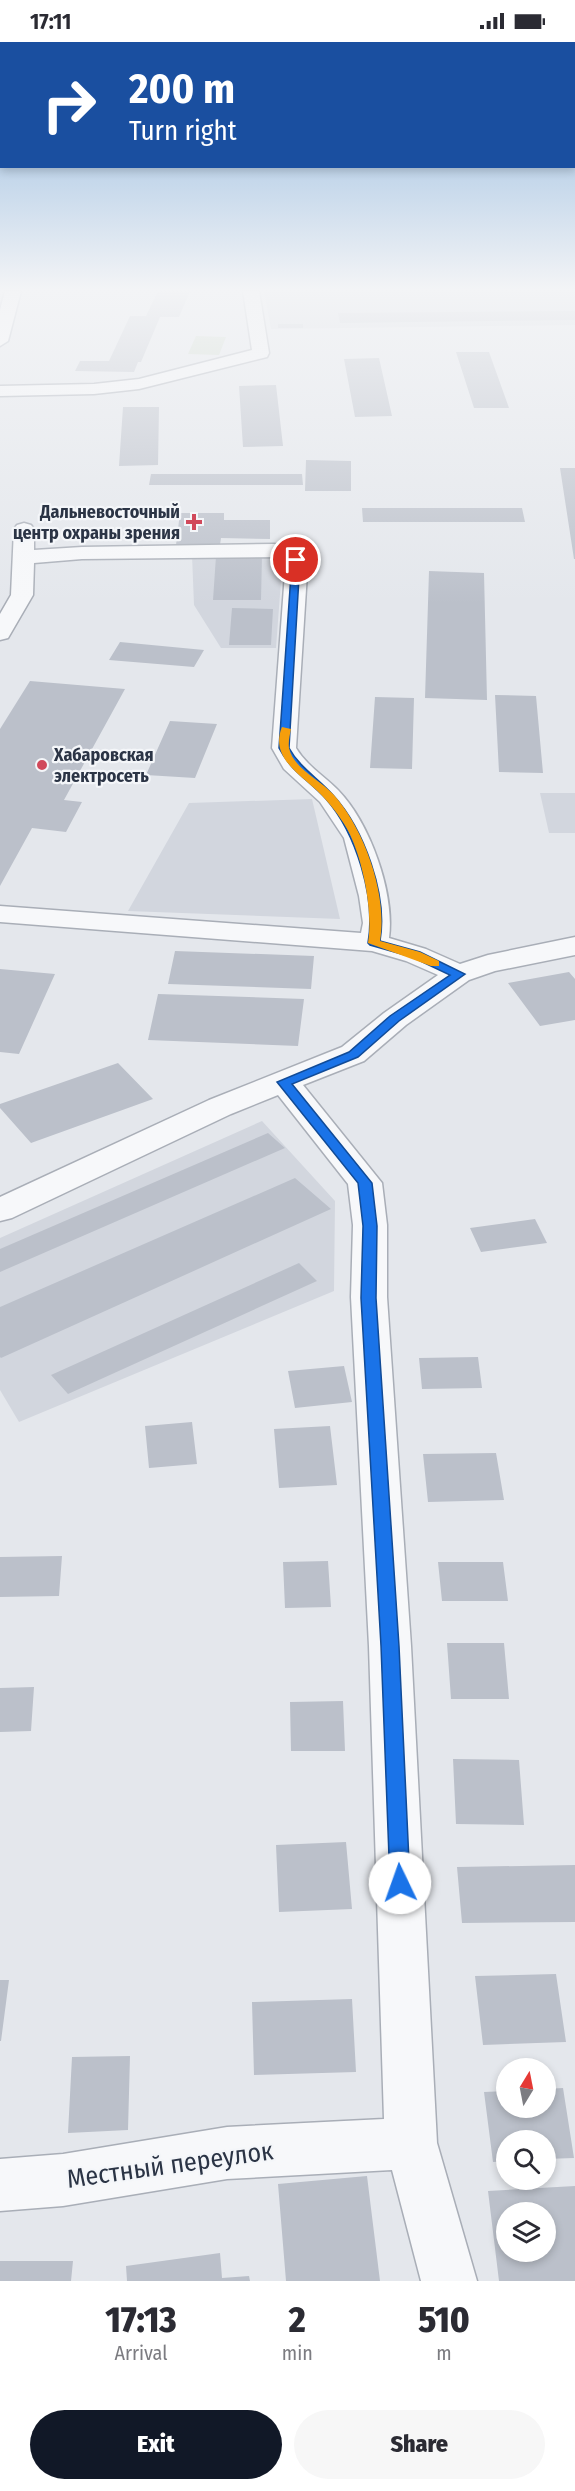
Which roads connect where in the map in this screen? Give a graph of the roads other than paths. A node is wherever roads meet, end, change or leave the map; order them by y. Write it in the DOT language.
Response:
graph roads {
  1 [pos="24,529"];
  2 [pos="24,557"];
  3 [pos="0,633"];
  4 [pos="0,914"];
  5 [pos="374,943"];
  6 [pos="575,946"];
  7 [pos="459,974"];
  8 [pos="284,1082"];
  9 [pos="0,1210"];
  10 [pos="411,2143"];
  11 [pos="0,2185"];
  12 [pos="449,2281"];
  1 -- 2 [label="street"];
  2 -- 3 [label="street"];
  2 -- 5 [label="street"];
  4 -- 5 [label="street"];
  5 -- 7 [label="street"];
  6 -- 7 [label="street"];
  7 -- 8 [label="street"];
  8 -- 9 [label="street"];
  8 -- 10 [label="street"];
  10 -- 11 [label="street, Местный переулок"];
  10 -- 12 [label="street"];
}
